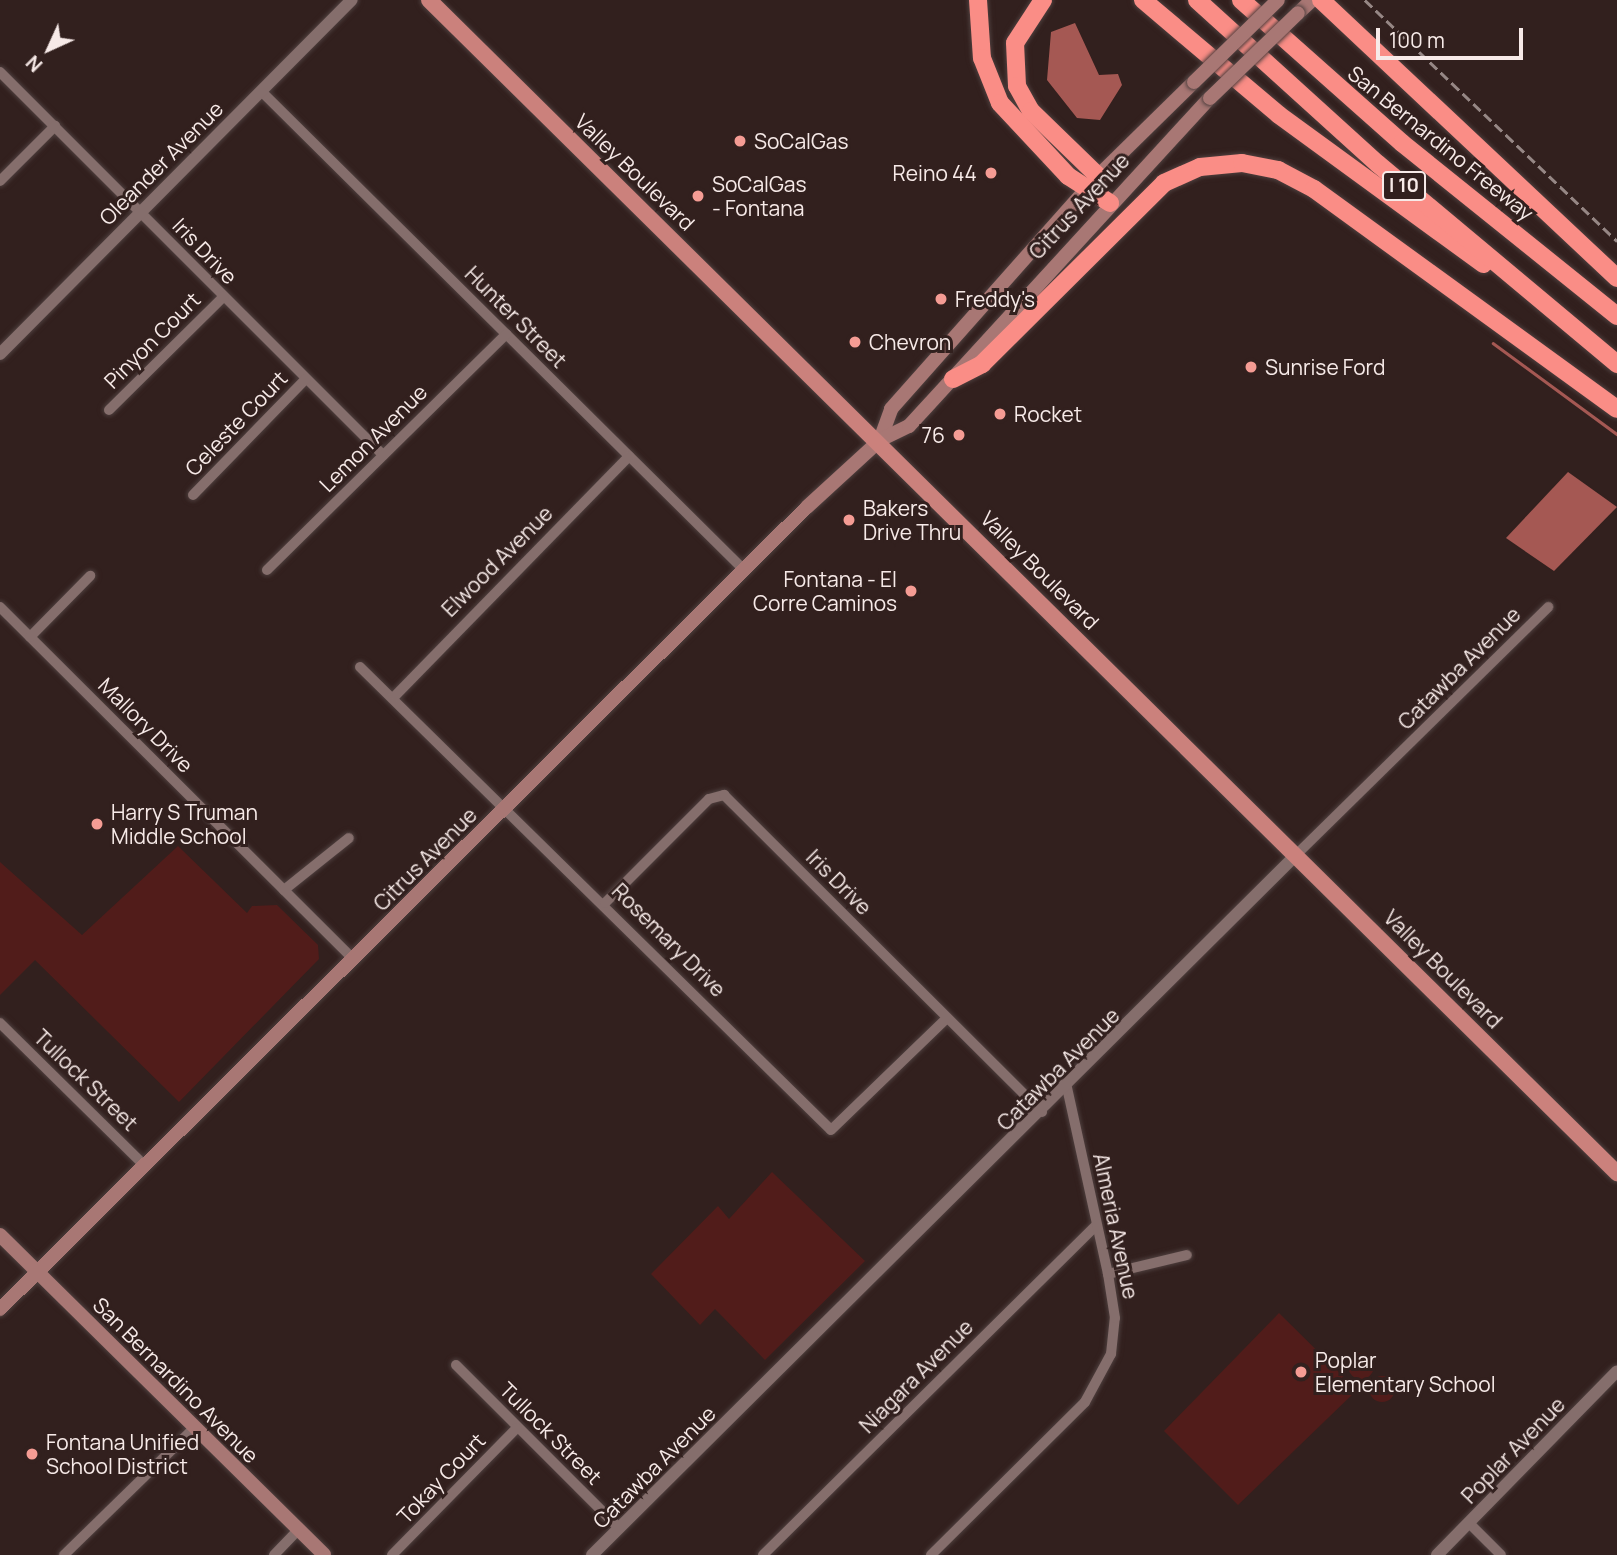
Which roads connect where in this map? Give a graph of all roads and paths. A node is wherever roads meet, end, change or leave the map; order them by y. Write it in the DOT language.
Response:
graph roads {
  1 [pos="352,0"];
  2 [pos="429,0"];
  3 [pos="978,0"];
  4 [pos="1042,0"];
  5 [pos="1143,0"];
  6 [pos="1196,0"];
  7 [pos="1241,0"];
  8 [pos="1278,0"];
  9 [pos="1312,0"];
  10 [pos="1321,0"];
  11 [pos="0,72"];
  12 [pos="261,91"];
  13 [pos="55,126"];
  14 [pos="0,181"];
  15 [pos="1092,183"];
  16 [pos="1111,203"];
  17 [pos="140,212"];
  18 [pos="1617,278"];
  19 [pos="223,297"];
  20 [pos="1617,316"];
  21 [pos="1564,320"];
  22 [pos="506,334"];
  23 [pos="0,354"];
  24 [pos="1617,364"];
  25 [pos="306,379"];
  26 [pos="953,379"];
  27 [pos="1617,409"];
  28 [pos="109,410"];
  29 [pos="880,440"];
  30 [pos="383,455"];
  31 [pos="629,457"];
  32 [pos="193,495"];
  33 [pos="267,570"];
  34 [pos="744,570"];
  35 [pos="90,576"];
  36 [pos="0,607"];
  37 [pos="1548,607"];
  38 [pos="30,637"];
  39 [pos="360,667"];
  40 [pos="395,696"];
  41 [pos="507,806"];
  42 [pos="349,838"];
  43 [pos="1298,853"];
  44 [pos="284,890"];
  45 [pos="605,903"];
  46 [pos="353,959"];
  47 [pos="947,1018"];
  48 [pos="0,1023"];
  49 [pos="1067,1087"];
  50 [pos="1042,1112"];
  51 [pos="144,1165"];
  52 [pos="1617,1173"];
  53 [pos="1096,1225"];
  54 [pos="0,1235"];
  55 [pos="1187,1255"];
  56 [pos="37,1272"];
  57 [pos="1108,1274"];
  58 [pos="0,1309"];
  59 [pos="456,1365"];
  60 [pos="1617,1371"];
  61 [pos="194,1428"];
  62 [pos="517,1428"];
  63 [pos="1469,1523"];
  64 [pos="619,1528"];
  65 [pos="298,1530"];
  66 [pos="64,1555"];
  67 [pos="274,1555"];
  68 [pos="324,1555"];
  69 [pos="392,1555"];
  70 [pos="592,1555"];
  71 [pos="763,1555"];
  72 [pos="930,1555"];
  73 [pos="1437,1555"];
  74 [pos="1501,1555"];
  1 -- 12 [label="street, Oleander Avenue"];
  2 -- 29 [label="main road, Valley Boulevard"];
  3 -- 15 [label="highway"];
  4 -- 15 [label="highway"];
  5 -- 21 [label="highway"];
  6 -- 21 [label="highway, I 10"];
  7 -- 20 [label="highway, San Bernardino Freeway / I 10"];
  8 -- 15 [label="main road, Citrus Avenue, bridge"];
  9 -- 16 [label="main road, Citrus Avenue, bridge"];
  10 -- 18 [label="highway"];
  11 -- 13 [label="street, Iris Drive"];
  12 -- 17 [label="street, Oleander Avenue"];
  12 -- 22 [label="street, Hunter Street"];
  13 -- 14 [label="street"];
  13 -- 17 [label="street, Iris Drive"];
  15 -- 16 [label="highway"];
  15 -- 29 [label="main road, Citrus Avenue"];
  16 -- 26 [label="main road, Citrus Avenue"];
  17 -- 19 [label="street, Iris Drive"];
  17 -- 23 [label="street, Oleander Avenue"];
  19 -- 25 [label="street, Iris Drive"];
  19 -- 28 [label="street, Pinyon Court"];
  21 -- 24 [label="highway, I 10"];
  22 -- 30 [label="street, Lemon Avenue"];
  22 -- 31 [label="street, Hunter Street"];
  25 -- 30 [label="street, Iris Drive"];
  25 -- 32 [label="street, Celeste Court"];
  26 -- 27 [label="highway"];
  26 -- 29 [label="main road, Citrus Avenue"];
  29 -- 34 [label="main road, Citrus Avenue"];
  29 -- 43 [label="main road, Valley Boulevard"];
  30 -- 33 [label="street, Lemon Avenue"];
  31 -- 34 [label="street, Hunter Street"];
  31 -- 40 [label="street, Elwood Avenue"];
  34 -- 41 [label="main road, Citrus Avenue"];
  35 -- 38 [label="street"];
  36 -- 38 [label="street, Mallory Drive"];
  37 -- 43 [label="street, Catawba Avenue"];
  38 -- 44 [label="street, Mallory Drive"];
  39 -- 40 [label="street, Rosemary Drive"];
  40 -- 41 [label="street, Rosemary Drive"];
  41 -- 45 [label="street, Rosemary Drive"];
  41 -- 46 [label="main road, Citrus Avenue"];
  42 -- 44 [label="street"];
  43 -- 49 [label="street, Catawba Avenue"];
  43 -- 52 [label="main road, Valley Boulevard"];
  44 -- 46 [label="street, Mallory Drive"];
  45 -- 47 [label="street, Iris Drive"];
  45 -- 47 [label="street, Rosemary Drive"];
  46 -- 51 [label="main road, Citrus Avenue"];
  47 -- 50 [label="street, Iris Drive"];
  48 -- 51 [label="street, Tullock Street"];
  49 -- 50 [label="street, Catawba Avenue"];
  49 -- 53 [label="street, Almeria Avenue"];
  50 -- 64 [label="street, Catawba Avenue"];
  51 -- 56 [label="main road, Citrus Avenue"];
  53 -- 57 [label="street, Almeria Avenue"];
  53 -- 71 [label="street, Niagara Avenue"];
  54 -- 56 [label="main road, San Bernardino Avenue"];
  55 -- 57 [label="street"];
  56 -- 58 [label="main road, Citrus Avenue"];
  56 -- 61 [label="main road, San Bernardino Avenue"];
  57 -- 72 [label="street, Almeria Avenue"];
  59 -- 62 [label="street, Tullock Street"];
  60 -- 63 [label="street, Poplar Avenue"];
  61 -- 65 [label="main road, San Bernardino Avenue"];
  61 -- 66 [label="street"];
  62 -- 64 [label="street, Tullock Street"];
  62 -- 69 [label="street, Tokay Court"];
  63 -- 73 [label="street, Poplar Avenue"];
  63 -- 74 [label="street"];
  64 -- 70 [label="street, Catawba Avenue"];
  65 -- 67 [label="street"];
  65 -- 68 [label="main road, San Bernardino Avenue"];
}
